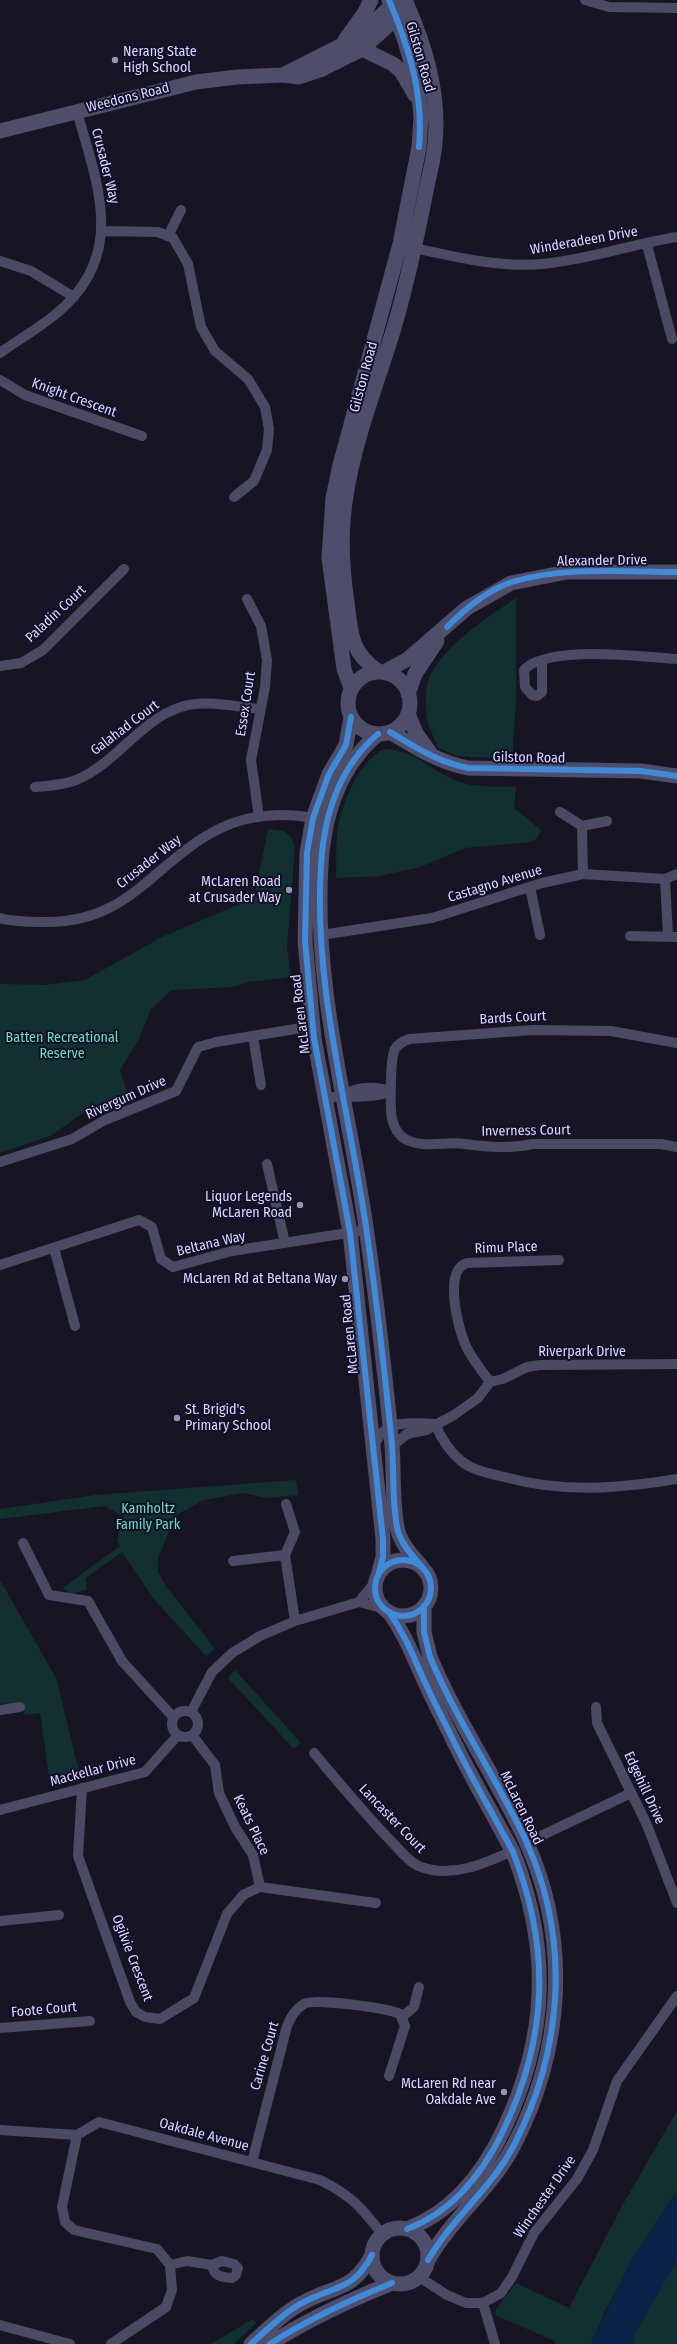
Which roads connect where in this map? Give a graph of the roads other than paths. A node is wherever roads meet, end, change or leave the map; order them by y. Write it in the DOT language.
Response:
graph roads {
  1 [pos="371,0"];
  2 [pos="585,0"];
  3 [pos="401,4"];
  4 [pos="677,8"];
  5 [pos="338,49"];
  6 [pos="362,49"];
  7 [pos="283,75"];
  8 [pos="420,102"];
  9 [pos="77,111"];
  10 [pos="0,131"];
  11 [pos="182,210"];
  12 [pos="102,231"];
  13 [pos="169,234"];
  14 [pos="677,237"];
  15 [pos="400,244"];
  16 [pos="647,244"];
  17 [pos="415,248"];
  18 [pos="0,261"];
  19 [pos="74,297"];
  20 [pos="672,339"];
  21 [pos="0,354"];
  22 [pos="0,380"];
  23 [pos="142,436"];
  24 [pos="234,497"];
  25 [pos="124,569"];
  26 [pos="677,572"];
  27 [pos="247,600"];
  28 [pos="447,627"];
  29 [pos="677,658"];
  30 [pos="542,660"];
  31 [pos="0,666"];
  32 [pos="381,672"];
  33 [pos="351,688"];
  34 [pos="408,694"];
  35 [pos="260,709"];
  36 [pos="408,714"];
  37 [pos="351,717"];
  38 [pos="384,733"];
  39 [pos="434,757"];
  40 [pos="677,776"];
  41 [pos="35,787"];
  42 [pos="560,812"];
  43 [pos="259,817"];
  44 [pos="313,818"];
  45 [pos="607,822"];
  46 [pos="582,826"];
  47 [pos="583,874"];
  48 [pos="677,874"];
  49 [pos="665,879"];
  50 [pos="530,887"];
  51 [pos="0,918"];
  52 [pos="320,934"];
  53 [pos="540,935"];
  54 [pos="630,936"];
  55 [pos="672,937"];
  56 [pos="313,1026"];
  57 [pos="253,1036"];
  58 [pos="677,1044"];
  59 [pos="261,1085"];
  60 [pos="391,1091"];
  61 [pos="343,1095"];
  62 [pos="325,1098"];
  63 [pos="677,1147"];
  64 [pos="0,1162"];
  65 [pos="267,1164"];
  66 [pos="367,1230"];
  67 [pos="350,1232"];
  68 [pos="284,1243"];
  69 [pos="54,1248"];
  70 [pos="559,1260"];
  71 [pos="0,1265"];
  72 [pos="75,1326"];
  73 [pos="677,1364"];
  74 [pos="490,1382"];
  75 [pos="435,1424"];
  76 [pos="390,1426"];
  77 [pos="374,1446"];
  78 [pos="392,1446"];
  79 [pos="677,1479"];
  80 [pos="286,1504"];
  81 [pos="23,1543"];
  82 [pos="285,1555"];
  83 [pos="233,1561"];
  84 [pos="422,1567"];
  85 [pos="377,1579"];
  86 [pos="359,1602"];
  87 [pos="424,1606"];
  88 [pos="387,1610"];
  89 [pos="295,1621"];
  90 [pos="20,1707"];
  91 [pos="596,1707"];
  92 [pos="0,1710"];
  93 [pos="191,1712"];
  94 [pos="173,1717"];
  95 [pos="178,1735"];
  96 [pos="192,1735"];
  97 [pos="314,1753"];
  98 [pos="82,1788"];
  99 [pos="631,1794"];
  100 [pos="0,1810"];
  101 [pos="526,1843"];
  102 [pos="512,1851"];
  103 [pos="260,1887"];
  104 [pos="376,1903"];
  105 [pos="677,1903"];
  106 [pos="59,1915"];
  107 [pos="0,1921"];
  108 [pos="419,1987"];
  109 [pos="677,1996"];
  110 [pos="402,2017"];
  111 [pos="90,2021"];
  112 [pos="0,2028"];
  113 [pos="390,2076"];
  114 [pos="0,2130"];
  115 [pos="77,2135"];
  116 [pos="252,2162"];
  117 [pos="407,2228"];
  118 [pos="382,2234"];
  119 [pos="372,2255"];
  120 [pos="428,2260"];
  121 [pos="170,2265"];
  122 [pos="212,2265"];
  123 [pos="419,2277"];
  124 [pos="392,2283"];
  125 [pos="483,2302"];
  126 [pos="0,2325"];
  127 [pos="70,2344"];
  128 [pos="111,2344"];
  129 [pos="250,2344"];
  130 [pos="270,2344"];
  131 [pos="495,2344"];
  1 -- 5 [label="main road"];
  2 -- 4 [label="street"];
  3 -- 5 [label="main road, Weedons Road"];
  3 -- 6 [label="main road, Weedons Road"];
  3 -- 8 [label="main road, Gilston Road"];
  3 -- 17 [label="main road, Gilston Road"];
  5 -- 7 [label="main road, Weedons Road"];
  6 -- 7 [label="main road, Weedons Road"];
  6 -- 8 [label="main road"];
  7 -- 9 [label="main road, Weedons Road"];
  8 -- 15 [label="main road, Gilston Road"];
  9 -- 10 [label="main road, Weedons Road"];
  9 -- 12 [label="street, Crusader Way"];
  11 -- 13 [label="street"];
  12 -- 13 [label="street"];
  12 -- 19 [label="street, Crusader Way"];
  13 -- 24 [label="street"];
  14 -- 16 [label="street, Winderadeen Drive"];
  15 -- 17 [label="street, Winderadeen Drive"];
  15 -- 33 [label="main road, Gilston Road"];
  16 -- 17 [label="street, Winderadeen Drive"];
  16 -- 20 [label="street"];
  17 -- 32 [label="main road, Gilston Road"];
  18 -- 19 [label="street"];
  19 -- 21 [label="street, Crusader Way"];
  22 -- 23 [label="street, Knight Crescent"];
  25 -- 31 [label="street, Paladin Court"];
  26 -- 28 [label="main road, Alexander Drive"];
  27 -- 35 [label="street, Essex Court"];
  28 -- 32 [label="main road, Alexander Drive"];
  28 -- 34 [label="main road, Alexander Drive"];
  29 -- 30 [label="street"];
  32 -- 33 [label="main road"];
  32 -- 34 [label="main road"];
  33 -- 37 [label="main road"];
  34 -- 36 [label="main road"];
  35 -- 41 [label="street, Galahad Court"];
  35 -- 43 [label="street, Essex Court"];
  36 -- 38 [label="main road"];
  36 -- 39 [label="main road"];
  37 -- 38 [label="main road"];
  37 -- 44 [label="main road, McLaren Road"];
  38 -- 39 [label="main road, Gilston Road"];
  38 -- 52 [label="main road, McLaren Road"];
  39 -- 40 [label="main road, Gilston Road"];
  42 -- 46 [label="street"];
  43 -- 44 [label="street, Crusader Way"];
  43 -- 51 [label="street, Crusader Way"];
  44 -- 56 [label="main road, McLaren Road"];
  45 -- 46 [label="street"];
  46 -- 47 [label="street"];
  47 -- 49 [label="street, Castagno Avenue"];
  47 -- 50 [label="street, Castagno Avenue"];
  48 -- 49 [label="street, Castagno Avenue"];
  49 -- 55 [label="street"];
  50 -- 52 [label="street, Castagno Avenue"];
  50 -- 53 [label="street"];
  52 -- 61 [label="main road, McLaren Road"];
  54 -- 55 [label="street"];
  56 -- 57 [label="street, Rivergum Drive"];
  56 -- 62 [label="main road, McLaren Road"];
  57 -- 59 [label="street"];
  57 -- 64 [label="street, Rivergum Drive"];
  58 -- 60 [label="street, Bards Court"];
  60 -- 61 [label="street"];
  60 -- 63 [label="street, Inverness Court"];
  61 -- 62 [label="street"];
  61 -- 66 [label="main road, McLaren Road"];
  62 -- 67 [label="main road, McLaren Road"];
  65 -- 68 [label="street"];
  66 -- 67 [label="street, Beltana Way"];
  66 -- 76 [label="main road, McLaren Road"];
  67 -- 68 [label="street, Beltana Way"];
  67 -- 77 [label="main road, McLaren Road"];
  68 -- 69 [label="street, Beltana Way"];
  69 -- 71 [label="street, Beltana Way"];
  69 -- 72 [label="street"];
  70 -- 74 [label="street, Rimu Place"];
  73 -- 74 [label="street, Riverpark Drive"];
  74 -- 75 [label="street"];
  75 -- 76 [label="street"];
  75 -- 78 [label="street"];
  75 -- 79 [label="street"];
  76 -- 77 [label="street"];
  76 -- 78 [label="main road, McLaren Road"];
  77 -- 85 [label="main road, McLaren Road"];
  78 -- 84 [label="main road, McLaren Road"];
  80 -- 82 [label="street"];
  81 -- 94 [label="street"];
  82 -- 83 [label="street"];
  82 -- 89 [label="street"];
  84 -- 85 [label="main road"];
  84 -- 87 [label="main road"];
  85 -- 86 [label="street"];
  85 -- 88 [label="main road"];
  86 -- 88 [label="street"];
  86 -- 89 [label="street"];
  87 -- 88 [label="main road"];
  87 -- 101 [label="main road, McLaren Road"];
  88 -- 102 [label="main road, McLaren Road"];
  89 -- 93 [label="street"];
  90 -- 92 [label="street"];
  91 -- 99 [label="street, Edgehill Drive"];
  93 -- 94 [label="street"];
  93 -- 96 [label="street"];
  94 -- 95 [label="street"];
  95 -- 96 [label="street"];
  95 -- 98 [label="street, Mackellar Drive"];
  96 -- 103 [label="street, Keats Place"];
  97 -- 102 [label="street, Lancaster Court"];
  98 -- 100 [label="street, Mackellar Drive"];
  98 -- 103 [label="street, Ogilvie Crescent"];
  99 -- 101 [label="street"];
  99 -- 105 [label="street, Edgehill Drive"];
  101 -- 120 [label="main road, McLaren Road"];
  102 -- 117 [label="main road, McLaren Road"];
  103 -- 104 [label="street"];
  106 -- 107 [label="street"];
  108 -- 110 [label="street"];
  109 -- 125 [label="street, Winchester Drive"];
  110 -- 113 [label="street"];
  110 -- 116 [label="street, Carine Court"];
  111 -- 112 [label="street, Foote Court"];
  114 -- 115 [label="street"];
  115 -- 116 [label="street, Oakdale Avenue"];
  115 -- 121 [label="street"];
  116 -- 118 [label="street, Oakdale Avenue"];
  117 -- 118 [label="main road"];
  117 -- 120 [label="main road"];
  118 -- 119 [label="main road"];
  119 -- 124 [label="main road"];
  119 -- 129 [label="main road"];
  120 -- 123 [label="main road"];
  121 -- 122 [label="street"];
  121 -- 128 [label="street"];
  123 -- 124 [label="main road"];
  123 -- 125 [label="street, Winchester Drive"];
  124 -- 130 [label="main road"];
  125 -- 131 [label="street"];
  126 -- 127 [label="street"];
}
